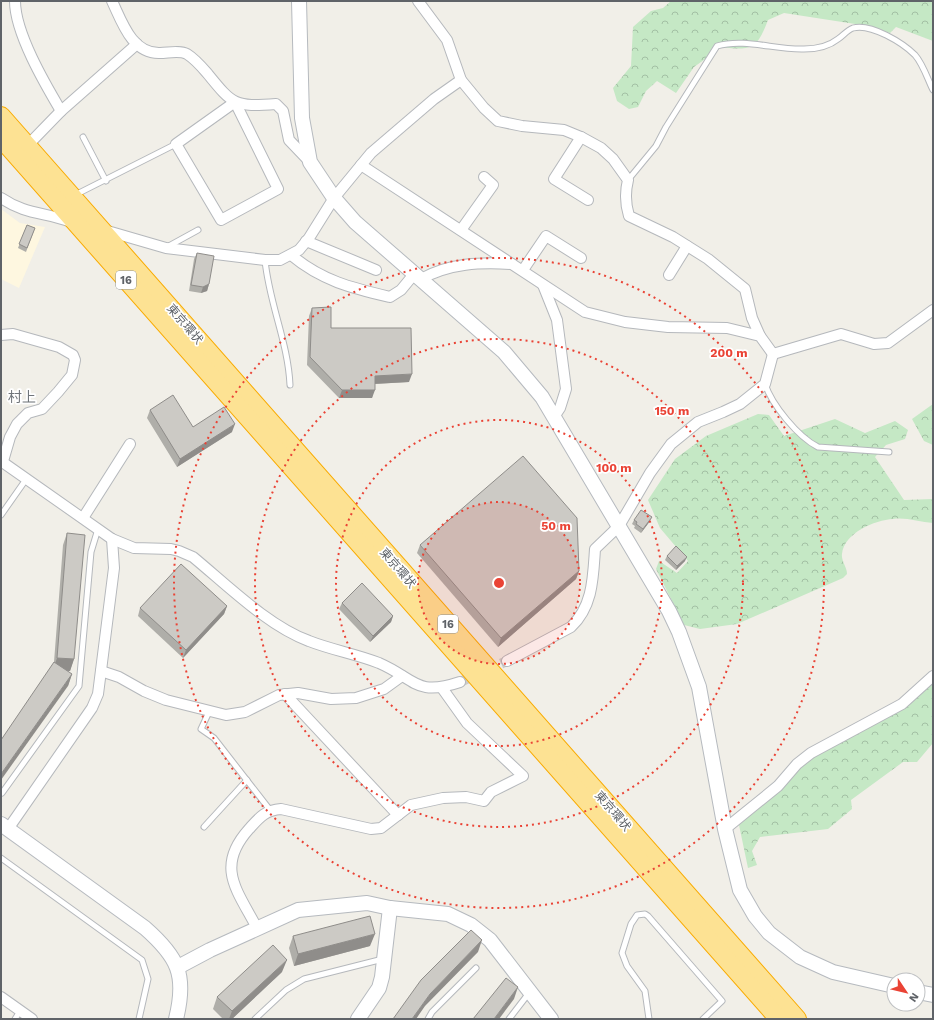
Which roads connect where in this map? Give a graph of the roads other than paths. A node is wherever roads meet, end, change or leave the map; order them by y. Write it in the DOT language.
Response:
graph roads {
  1 [pos="15,1"];
  2 [pos="112,1"];
  3 [pos="299,1"];
  4 [pos="418,1"];
  5 [pos="137,44"];
  6 [pos="461,80"];
  7 [pos="933,90"];
  8 [pos="235,102"];
  9 [pos="61,111"];
  10 [pos="1,116"];
  11 [pos="83,137"];
  12 [pos="581,137"];
  13 [pos="1,138"];
  14 [pos="176,144"];
  15 [pos="27,146"];
  16 [pos="310,162"];
  17 [pos="361,165"];
  18 [pos="484,177"];
  19 [pos="628,180"];
  20 [pos="106,181"];
  21 [pos="72,197"];
  22 [pos="1,198"];
  23 [pos="334,198"];
  24 [pos="588,200"];
  25 [pos="76,223"];
  26 [pos="100,229"];
  27 [pos="198,230"];
  28 [pos="461,230"];
  29 [pos="306,241"];
  30 [pos="687,246"];
  31 [pos="166,248"];
  32 [pos="291,255"];
  33 [pos="581,258"];
  34 [pos="265,260"];
  35 [pos="514,264"];
  36 [pos="376,270"];
  37 [pos="523,270"];
  38 [pos="669,275"];
  39 [pos="418,276"];
  40 [pos="543,285"];
  41 [pos="933,310"];
  42 [pos="1,335"];
  43 [pos="760,336"];
  44 [pos="773,354"];
  45 [pos="766,384"];
  46 [pos="290,385"];
  47 [pos="554,418"];
  48 [pos="130,444"];
  49 [pos="889,452"];
  50 [pos="2,461"];
  51 [pos="27,478"];
  52 [pos="1,515"];
  53 [pos="83,518"];
  54 [pos="619,526"];
  55 [pos="98,529"];
  56 [pos="112,539"];
  57 [pos="507,661"];
  58 [pos="101,671"];
  59 [pos="402,676"];
  60 [pos="933,676"];
  61 [pos="460,682"];
  62 [pos="442,688"];
  63 [pos="285,694"];
  64 [pos="209,712"];
  65 [pos="247,780"];
  66 [pos="2,793"];
  67 [pos="270,810"];
  68 [pos="398,815"];
  69 [pos="4,827"];
  70 [pos="204,827"];
  71 [pos="725,829"];
  72 [pos="1,858"];
  73 [pos="390,908"];
  74 [pos="257,928"];
  75 [pos="384,959"];
  76 [pos="178,967"];
  77 [pos="476,968"];
  78 [pos="886,984"];
  79 [pos="530,993"];
  80 [pos="1,997"];
  81 [pos="18,1015"];
  82 [pos="32,1019"];
  83 [pos="139,1019"];
  84 [pos="176,1019"];
  85 [pos="255,1019"];
  86 [pos="358,1019"];
  87 [pos="428,1019"];
  88 [pos="509,1019"];
  89 [pos="551,1019"];
  90 [pos="648,1019"];
  91 [pos="703,1019"];
  92 [pos="779,1019"];
  93 [pos="798,1019"];
  1 -- 9 [label="street"];
  2 -- 5 [label="street"];
  3 -- 16 [label="street"];
  4 -- 6 [label="street"];
  5 -- 8 [label="street"];
  5 -- 9 [label="street"];
  6 -- 12 [label="street"];
  6 -- 17 [label="street"];
  7 -- 19 [label="lane"];
  8 -- 14 [label="street"];
  8 -- 14 [label="street"];
  8 -- 16 [label="street"];
  9 -- 15 [label="street"];
  10 -- 15 [label="highway, 東京環状 / 16"];
  11 -- 20 [label="lane"];
  12 -- 19 [label="street"];
  12 -- 24 [label="street"];
  13 -- 25 [label="highway, 東京環状 / 16"];
  14 -- 20 [label="lane"];
  15 -- 21 [label="highway, 東京環状 / 16"];
  16 -- 23 [label="street"];
  17 -- 23 [label="street"];
  17 -- 28 [label="street"];
  18 -- 28 [label="street"];
  19 -- 30 [label="street"];
  20 -- 21 [label="lane"];
  21 -- 26 [label="highway, 東京環状 / 16"];
  22 -- 25 [label="street"];
  23 -- 29 [label="street"];
  23 -- 39 [label="street"];
  25 -- 26 [label="street"];
  25 -- 92 [label="highway, 東京環状 / 16"];
  26 -- 31 [label="street"];
  26 -- 93 [label="highway, 東京環状 / 16"];
  27 -- 31 [label="lane"];
  28 -- 35 [label="street"];
  29 -- 32 [label="street"];
  29 -- 36 [label="street"];
  30 -- 38 [label="street"];
  30 -- 43 [label="street"];
  31 -- 34 [label="street"];
  32 -- 34 [label="street"];
  32 -- 39 [label="street"];
  33 -- 37 [label="street"];
  34 -- 46 [label="lane"];
  35 -- 37 [label="street"];
  35 -- 39 [label="street"];
  37 -- 40 [label="street"];
  39 -- 47 [label="street"];
  40 -- 43 [label="street"];
  40 -- 47 [label="street"];
  41 -- 44 [label="street"];
  42 -- 50 [label="street"];
  43 -- 44 [label="street"];
  44 -- 45 [label="street"];
  45 -- 49 [label="lane"];
  45 -- 54 [label="street"];
  47 -- 54 [label="street"];
  48 -- 53 [label="street"];
  50 -- 51 [label="street"];
  51 -- 52 [label="lane"];
  51 -- 53 [label="street"];
  53 -- 55 [label="street"];
  54 -- 57 [label="street"];
  54 -- 71 [label="street"];
  55 -- 56 [label="street"];
  55 -- 66 [label="lane"];
  56 -- 58 [label="street"];
  56 -- 59 [label="street"];
  58 -- 64 [label="street"];
  58 -- 69 [label="street"];
  59 -- 62 [label="street"];
  59 -- 63 [label="street"];
  60 -- 71 [label="street"];
  61 -- 62 [label="street"];
  62 -- 68 [label="street"];
  63 -- 64 [label="street"];
  63 -- 68 [label="street"];
  64 -- 65 [label="lane"];
  65 -- 67 [label="lane"];
  65 -- 70 [label="lane"];
  67 -- 68 [label="street"];
  67 -- 74 [label="street"];
  69 -- 76 [label="street"];
  71 -- 78 [label="street"];
  72 -- 83 [label="lane"];
  73 -- 74 [label="street"];
  73 -- 75 [label="street"];
  73 -- 79 [label="street"];
  74 -- 76 [label="street"];
  75 -- 85 [label="lane"];
  75 -- 86 [label="street"];
  76 -- 84 [label="street"];
  77 -- 87 [label="lane"];
  79 -- 88 [label="lane"];
  79 -- 89 [label="street"];
  80 -- 81 [label="street"];
  81 -- 82 [label="street"];
  90 -- 91 [label="lane"];
}
